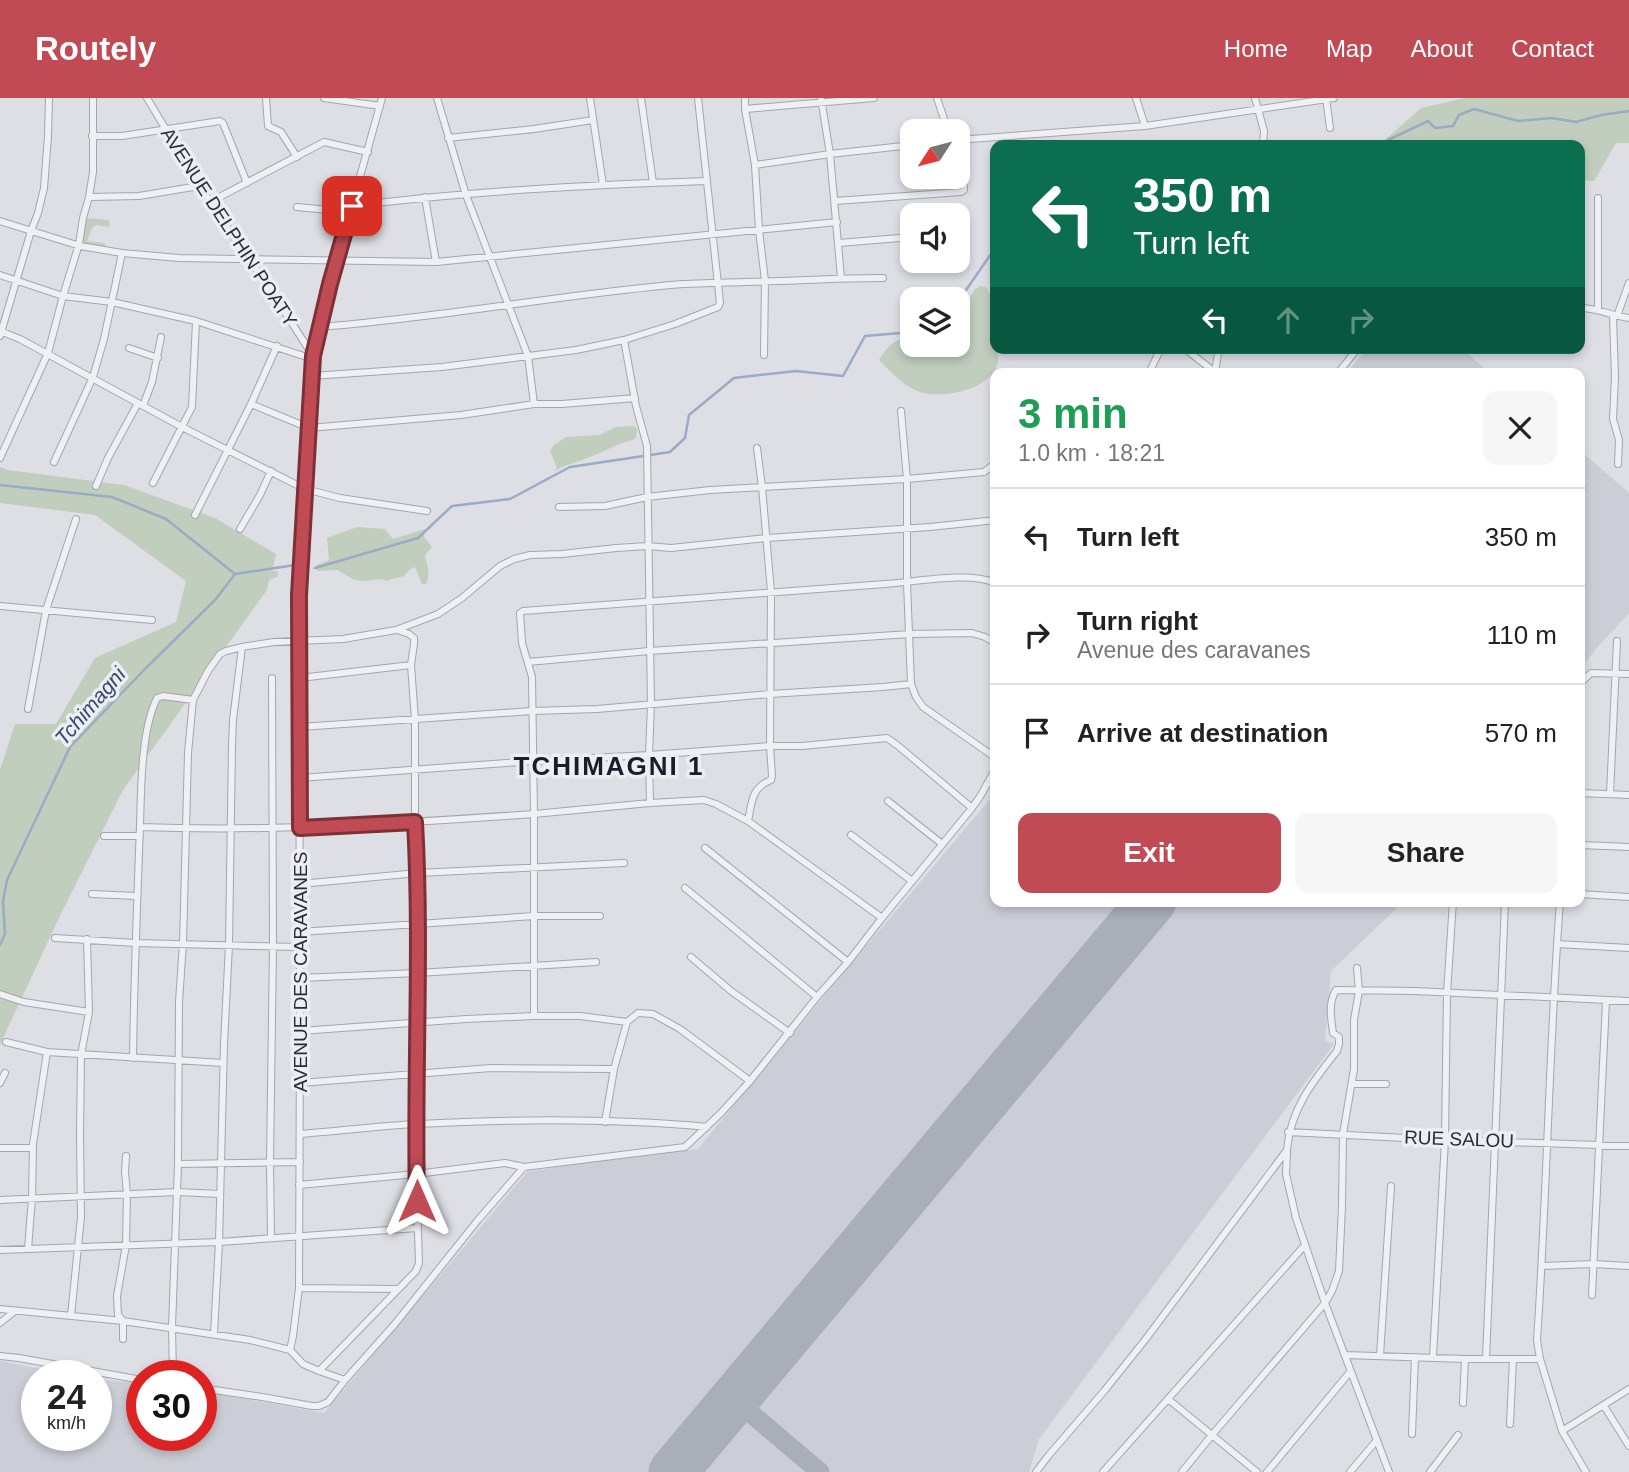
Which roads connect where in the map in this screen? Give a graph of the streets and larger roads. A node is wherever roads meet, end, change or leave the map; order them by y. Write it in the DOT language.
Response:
graph roads {
  1 [pos="48,98"];
  2 [pos="93,98"];
  3 [pos="147,98"];
  4 [pos="266,98"];
  5 [pos="324,98"];
  6 [pos="382,98"];
  7 [pos="437,98"];
  8 [pos="590,98"];
  9 [pos="640,98"];
  10 [pos="698,98"];
  11 [pos="745,98"];
  12 [pos="874,98"];
  13 [pos="937,98"];
  14 [pos="1136,98"];
  15 [pos="1255,98"];
  16 [pos="1329,98"];
  17 [pos="821,101"];
  18 [pos="380,106"];
  19 [pos="746,109"];
  20 [pos="1257,109"];
  21 [pos="944,119"];
  22 [pos="593,120"];
  23 [pos="1145,126"];
  24 [pos="165,128"];
  25 [pos="1330,128"];
  26 [pos="92,136"];
  27 [pos="448,138"];
  28 [pos="970,139"];
  29 [pos="1263,140"];
  30 [pos="900,146"];
  31 [pos="368,152"];
  32 [pos="830,153"];
  33 [pos="297,157"];
  34 [pos="755,164"];
  35 [pos="706,181"];
  36 [pos="247,183"];
  37 [pos="653,183"];
  38 [pos="603,185"];
  39 [pos="198,186"];
  40 [pos="964,189"];
  41 [pos="466,195"];
  42 [pos="89,197"];
  43 [pos="425,197"];
  44 [pos="1598,198"];
  45 [pos="835,201"];
  46 [pos="209,202"];
  47 [pos="297,207"];
  48 [pos="351,209"];
  49 [pos="0,221"];
  50 [pos="837,222"];
  51 [pos="759,230"];
  52 [pos="31,231"];
  53 [pos="712,234"];
  54 [pos="900,238"];
  55 [pos="839,243"];
  56 [pos="79,244"];
  57 [pos="122,253"];
  58 [pos="489,256"];
  59 [pos="249,260"];
  60 [pos="336,262"];
  61 [pos="436,262"];
  62 [pos="0,275"];
  63 [pos="841,278"];
  64 [pos="883,278"];
  65 [pos="17,281"];
  66 [pos="765,281"];
  67 [pos="718,282"];
  68 [pos="1629,284"];
  69 [pos="63,296"];
  70 [pos="111,302"];
  71 [pos="507,305"];
  72 [pos="1585,308"];
  73 [pos="1598,309"];
  74 [pos="1615,316"];
  75 [pos="1629,318"];
  76 [pos="196,321"];
  77 [pos="320,327"];
  78 [pos="1,333"];
  79 [pos="160,337"];
  80 [pos="624,340"];
  81 [pos="277,346"];
  82 [pos="129,348"];
  83 [pos="48,353"];
  84 [pos="1192,354"];
  85 [pos="1353,354"];
  86 [pos="764,355"];
  87 [pos="528,356"];
  88 [pos="158,358"];
  89 [pos="313,358"];
  90 [pos="1210,368"];
  91 [pos="1342,368"];
  92 [pos="312,376"];
  93 [pos="93,377"];
  94 [pos="635,398"];
  95 [pos="251,404"];
  96 [pos="534,404"];
  97 [pos="141,405"];
  98 [pos="901,411"];
  99 [pos="182,427"];
  100 [pos="309,428"];
  101 [pos="757,448"];
  102 [pos="229,449"];
  103 [pos="0,458"];
  104 [pos="54,462"];
  105 [pos="1618,464"];
  106 [pos="990,468"];
  107 [pos="271,471"];
  108 [pos="907,479"];
  109 [pos="153,484"];
  110 [pos="96,486"];
  111 [pos="762,487"];
  112 [pos="305,489"];
  113 [pos="647,497"];
  114 [pos="559,506"];
  115 [pos="427,511"];
  116 [pos="195,515"];
  117 [pos="76,519"];
  118 [pos="990,521"];
  119 [pos="240,529"];
  120 [pos="906,529"];
  121 [pos="767,538"];
  122 [pos="648,546"];
  123 [pos="990,581"];
  124 [pos="907,583"];
  125 [pos="771,592"];
  126 [pos="649,602"];
  127 [pos="0,606"];
  128 [pos="46,610"];
  129 [pos="152,620"];
  130 [pos="396,630"];
  131 [pos="910,634"];
  132 [pos="990,640"];
  133 [pos="300,641"];
  134 [pos="1617,641"];
  135 [pos="771,644"];
  136 [pos="242,647"];
  137 [pos="649,651"];
  138 [pos="528,662"];
  139 [pos="411,664"];
  140 [pos="1616,673"];
  141 [pos="1629,674"];
  142 [pos="272,678"];
  143 [pos="300,678"];
  144 [pos="1585,678"];
  145 [pos="911,684"];
  146 [pos="771,694"];
  147 [pos="193,700"];
  148 [pos="651,704"];
  149 [pos="28,709"];
  150 [pos="532,711"];
  151 [pos="415,720"];
  152 [pos="300,727"];
  153 [pos="770,746"];
  154 [pos="990,754"];
  155 [pos="649,755"];
  156 [pos="533,761"];
  157 [pos="416,770"];
  158 [pos="300,778"];
  159 [pos="990,779"];
  160 [pos="1585,793"];
  161 [pos="1610,794"];
  162 [pos="1629,795"];
  163 [pos="888,801"];
  164 [pos="650,803"];
  165 [pos="972,808"];
  166 [pos="534,814"];
  167 [pos="748,821"];
  168 [pos="415,822"];
  169 [pos="140,827"];
  170 [pos="273,828"];
  171 [pos="300,828"];
  172 [pos="186,829"];
  173 [pos="230,830"];
  174 [pos="851,835"];
  175 [pos="104,836"];
  176 [pos="139,836"];
  177 [pos="942,844"];
  178 [pos="1585,845"];
  179 [pos="1629,847"];
  180 [pos="705,848"];
  181 [pos="624,863"];
  182 [pos="534,866"];
  183 [pos="418,873"];
  184 [pos="912,881"];
  185 [pos="300,884"];
  186 [pos="685,888"];
  187 [pos="92,894"];
  188 [pos="1585,894"];
  189 [pos="136,896"];
  190 [pos="1629,897"];
  191 [pos="1453,907"];
  192 [pos="1506,907"];
  193 [pos="1560,907"];
  194 [pos="534,916"];
  195 [pos="600,916"];
  196 [pos="881,918"];
  197 [pos="417,923"];
  198 [pos="300,932"];
  199 [pos="55,938"];
  200 [pos="87,939"];
  201 [pos="135,943"];
  202 [pos="183,943"];
  203 [pos="1557,944"];
  204 [pos="229,945"];
  205 [pos="272,946"];
  206 [pos="300,947"];
  207 [pos="1629,948"];
  208 [pos="691,957"];
  209 [pos="596,962"];
  210 [pos="848,962"];
  211 [pos="534,967"];
  212 [pos="1357,968"];
  213 [pos="418,973"];
  214 [pos="300,978"];
  215 [pos="1359,991"];
  216 [pos="1447,993"];
  217 [pos="0,995"];
  218 [pos="1501,995"];
  219 [pos="817,997"];
  220 [pos="1553,997"];
  221 [pos="1606,1001"];
  222 [pos="1629,1001"];
  223 [pos="89,1012"];
  224 [pos="534,1016"];
  225 [pos="418,1022"];
  226 [pos="627,1022"];
  227 [pos="300,1031"];
  228 [pos="790,1033"];
  229 [pos="6,1042"];
  230 [pos="47,1052"];
  231 [pos="82,1055"];
  232 [pos="133,1058"];
  233 [pos="178,1060"];
  234 [pos="223,1063"];
  235 [pos="614,1069"];
  236 [pos="5,1073"];
  237 [pos="416,1073"];
  238 [pos="750,1082"];
  239 [pos="0,1083"];
  240 [pos="300,1083"];
  241 [pos="1352,1084"];
  242 [pos="1386,1084"];
  243 [pos="605,1122"];
  244 [pos="417,1124"];
  245 [pos="707,1127"];
  246 [pos="1289,1132"];
  247 [pos="300,1134"];
  248 [pos="1343,1134"];
  249 [pos="1445,1140"];
  250 [pos="1496,1141"];
  251 [pos="1548,1142"];
  252 [pos="1600,1144"];
  253 [pos="1629,1146"];
  254 [pos="0,1148"];
  255 [pos="33,1148"];
  256 [pos="1287,1150"];
  257 [pos="126,1156"];
  258 [pos="300,1162"];
  259 [pos="221,1163"];
  260 [pos="270,1163"];
  261 [pos="178,1164"];
  262 [pos="524,1167"];
  263 [pos="416,1174"];
  264 [pos="299,1185"];
  265 [pos="1391,1186"];
  266 [pos="177,1192"];
  267 [pos="127,1194"];
  268 [pos="220,1194"];
  269 [pos="81,1195"];
  270 [pos="32,1198"];
  271 [pos="0,1200"];
  272 [pos="417,1228"];
  273 [pos="299,1236"];
  274 [pos="271,1237"];
  275 [pos="219,1242"];
  276 [pos="175,1244"];
  277 [pos="126,1245"];
  278 [pos="1305,1245"];
  279 [pos="78,1248"];
  280 [pos="28,1249"];
  281 [pos="0,1250"];
  282 [pos="1593,1264"];
  283 [pos="1542,1266"];
  284 [pos="1629,1266"];
  285 [pos="299,1288"];
  286 [pos="398,1289"];
  287 [pos="1592,1295"];
  288 [pos="1325,1303"];
  289 [pos="0,1309"];
  290 [pos="15,1311"];
  291 [pos="71,1316"];
  292 [pos="123,1321"];
  293 [pos="0,1323"];
  294 [pos="172,1327"];
  295 [pos="214,1334"];
  296 [pos="123,1339"];
  297 [pos="290,1350"];
  298 [pos="1345,1355"];
  299 [pos="0,1356"];
  300 [pos="1380,1356"];
  301 [pos="1415,1357"];
  302 [pos="1433,1357"];
  303 [pos="1465,1359"];
  304 [pos="1486,1359"];
  305 [pos="1513,1359"];
  306 [pos="1540,1359"];
  307 [pos="173,1360"];
  308 [pos="319,1371"];
  309 [pos="1350,1372"];
  310 [pos="126,1377"];
  311 [pos="345,1380"];
  312 [pos="1629,1389"];
  313 [pos="217,1390"];
  314 [pos="1168,1399"];
  315 [pos="1463,1403"];
  316 [pos="1604,1406"];
  317 [pos="1510,1424"];
  318 [pos="1562,1431"];
  319 [pos="1412,1434"];
  320 [pos="1212,1435"];
  321 [pos="1458,1435"];
  322 [pos="1377,1440"];
  323 [pos="1629,1446"];
  324 [pos="1036,1472"];
  325 [pos="1103,1472"];
  326 [pos="1182,1472"];
  327 [pos="1257,1472"];
  328 [pos="1267,1472"];
  329 [pos="1350,1472"];
  330 [pos="1389,1472"];
  331 [pos="1430,1472"];
  332 [pos="1586,1472"];
  1 -- 52 [label="street"];
  2 -- 26 [label="street"];
  3 -- 24 [label="street, AVENUE DELPHIN POATY"];
  4 -- 33 [label="street"];
  5 -- 18 [label="street"];
  6 -- 18 [label="street, AVENUE DES CARAVANES"];
  7 -- 27 [label="street"];
  8 -- 22 [label="street"];
  9 -- 37 [label="street"];
  10 -- 35 [label="street"];
  11 -- 19 [label="street"];
  12 -- 17 [label="street"];
  13 -- 21 [label="street"];
  14 -- 23 [label="street"];
  15 -- 20 [label="street"];
  16 -- 20 [label="street"];
  16 -- 25 [label="street"];
  17 -- 19 [label="street"];
  17 -- 32 [label="street"];
  18 -- 31 [label="street, AVENUE DES CARAVANES"];
  19 -- 34 [label="street"];
  20 -- 23 [label="street"];
  20 -- 29 [label="street"];
  22 -- 27 [label="street"];
  22 -- 38 [label="street"];
  23 -- 28 [label="street"];
  24 -- 26 [label="street"];
  24 -- 36 [label="street"];
  24 -- 39 [label="street, AVENUE DELPHIN POATY"];
  26 -- 42 [label="street"];
  27 -- 41 [label="street"];
  30 -- 32 [label="street"];
  31 -- 33 [label="street"];
  31 -- 48 [label="street, AVENUE DES CARAVANES"];
  32 -- 34 [label="street"];
  32 -- 45 [label="street"];
  33 -- 36 [label="street"];
  34 -- 51 [label="street"];
  35 -- 37 [label="street"];
  35 -- 53 [label="street"];
  36 -- 46 [label="street"];
  37 -- 38 [label="street"];
  38 -- 41 [label="street"];
  39 -- 42 [label="street"];
  39 -- 46 [label="street, AVENUE DELPHIN POATY"];
  40 -- 45 [label="street"];
  41 -- 43 [label="street"];
  41 -- 58 [label="street"];
  42 -- 56 [label="street"];
  43 -- 48 [label="street"];
  43 -- 61 [label="street"];
  44 -- 73 [label="street"];
  45 -- 50 [label="street"];
  46 -- 59 [label="street, AVENUE DELPHIN POATY"];
  47 -- 48 [label="street"];
  48 -- 60 [label="street, AVENUE DES CARAVANES"];
  49 -- 52 [label="street"];
  50 -- 51 [label="street"];
  50 -- 55 [label="street"];
  51 -- 53 [label="street"];
  51 -- 66 [label="street"];
  52 -- 56 [label="street"];
  52 -- 65 [label="street"];
  53 -- 58 [label="street"];
  53 -- 67 [label="street"];
  54 -- 55 [label="street"];
  55 -- 63 [label="street"];
  56 -- 57 [label="street"];
  56 -- 69 [label="street"];
  57 -- 59 [label="street"];
  57 -- 70 [label="street"];
  58 -- 61 [label="street"];
  58 -- 71 [label="street"];
  59 -- 60 [label="street"];
  59 -- 89 [label="street, AVENUE DELPHIN POATY"];
  60 -- 61 [label="street"];
  60 -- 77 [label="street, AVENUE DES CARAVANES"];
  62 -- 65 [label="street"];
  63 -- 64 [label="street"];
  63 -- 66 [label="street"];
  65 -- 69 [label="street"];
  65 -- 78 [label="street"];
  66 -- 67 [label="street"];
  66 -- 86 [label="street"];
  67 -- 71 [label="street"];
  67 -- 80 [label="street"];
  68 -- 74 [label="street"];
  69 -- 70 [label="street"];
  69 -- 83 [label="street"];
  70 -- 76 [label="street"];
  70 -- 93 [label="street"];
  71 -- 77 [label="street"];
  71 -- 87 [label="street"];
  72 -- 73 [label="street"];
  73 -- 74 [label="street"];
  74 -- 75 [label="street"];
  74 -- 105 [label="street"];
  76 -- 81 [label="street"];
  76 -- 99 [label="street"];
  77 -- 89 [label="street, AVENUE DES CARAVANES"];
  78 -- 83 [label="street"];
  79 -- 88 [label="street"];
  80 -- 87 [label="street"];
  80 -- 94 [label="street"];
  81 -- 89 [label="street"];
  81 -- 95 [label="street"];
  82 -- 88 [label="street"];
  83 -- 93 [label="street"];
  83 -- 103 [label="street"];
  84 -- 90 [label="street"];
  85 -- 91 [label="street"];
  87 -- 92 [label="street"];
  87 -- 96 [label="street"];
  88 -- 97 [label="street"];
  89 -- 92 [label="street, AVENUE DES CARAVANES"];
  92 -- 100 [label="street, AVENUE DES CARAVANES"];
  93 -- 97 [label="street"];
  93 -- 104 [label="street"];
  94 -- 96 [label="street"];
  94 -- 113 [label="street"];
  95 -- 100 [label="street"];
  95 -- 102 [label="street"];
  96 -- 100 [label="street"];
  97 -- 99 [label="street"];
  97 -- 110 [label="street"];
  98 -- 108 [label="street"];
  99 -- 102 [label="street"];
  99 -- 109 [label="street"];
  100 -- 112 [label="street, AVENUE DES CARAVANES"];
  101 -- 111 [label="street"];
  102 -- 107 [label="street"];
  102 -- 116 [label="street"];
  106 -- 108 [label="street"];
  107 -- 112 [label="street"];
  107 -- 119 [label="street"];
  108 -- 111 [label="street"];
  108 -- 120 [label="street"];
  111 -- 113 [label="street"];
  111 -- 121 [label="street"];
  112 -- 115 [label="street"];
  112 -- 133 [label="street, AVENUE DES CARAVANES"];
  113 -- 114 [label="street"];
  113 -- 122 [label="street"];
  117 -- 128 [label="street"];
  118 -- 120 [label="street"];
  120 -- 121 [label="street"];
  120 -- 124 [label="street"];
  121 -- 122 [label="street"];
  121 -- 125 [label="street"];
  122 -- 126 [label="street"];
  122 -- 130 [label="street"];
  123 -- 124 [label="street"];
  124 -- 125 [label="street"];
  124 -- 131 [label="street"];
  125 -- 126 [label="street"];
  125 -- 135 [label="street"];
  126 -- 137 [label="street"];
  126 -- 138 [label="street"];
  127 -- 128 [label="street"];
  128 -- 129 [label="street"];
  128 -- 149 [label="street"];
  130 -- 133 [label="street"];
  130 -- 139 [label="street"];
  131 -- 132 [label="street"];
  131 -- 135 [label="street"];
  131 -- 145 [label="street"];
  133 -- 136 [label="street"];
  133 -- 143 [label="street, AVENUE DES CARAVANES"];
  134 -- 140 [label="street"];
  135 -- 137 [label="street"];
  135 -- 146 [label="street"];
  136 -- 147 [label="street"];
  136 -- 173 [label="street"];
  137 -- 138 [label="street"];
  137 -- 148 [label="street"];
  138 -- 150 [label="street"];
  139 -- 143 [label="street"];
  139 -- 151 [label="street"];
  140 -- 141 [label="street"];
  140 -- 144 [label="street"];
  140 -- 161 [label="street"];
  142 -- 170 [label="street"];
  143 -- 152 [label="street, AVENUE DES CARAVANES"];
  145 -- 146 [label="street"];
  145 -- 154 [label="street"];
  146 -- 148 [label="street"];
  146 -- 153 [label="street"];
  147 -- 169 [label="street"];
  147 -- 172 [label="street"];
  148 -- 150 [label="street"];
  148 -- 155 [label="street"];
  150 -- 151 [label="street"];
  150 -- 156 [label="street"];
  151 -- 152 [label="street"];
  151 -- 157 [label="street"];
  152 -- 158 [label="street, AVENUE DES CARAVANES"];
  153 -- 155 [label="street"];
  153 -- 165 [label="street"];
  153 -- 167 [label="street"];
  155 -- 156 [label="street"];
  155 -- 164 [label="street"];
  156 -- 157 [label="street"];
  156 -- 166 [label="street"];
  157 -- 158 [label="street"];
  157 -- 168 [label="street"];
  158 -- 171 [label="street, AVENUE DES CARAVANES"];
  159 -- 165 [label="street"];
  160 -- 161 [label="street"];
  161 -- 162 [label="street"];
  163 -- 177 [label="street"];
  164 -- 166 [label="street"];
  164 -- 167 [label="street"];
  165 -- 177 [label="street"];
  166 -- 168 [label="street"];
  166 -- 182 [label="street"];
  167 -- 196 [label="street"];
  168 -- 171 [label="street"];
  168 -- 183 [label="street"];
  169 -- 172 [label="street"];
  169 -- 176 [label="street"];
  170 -- 171 [label="street"];
  170 -- 173 [label="street"];
  170 -- 205 [label="street"];
  171 -- 185 [label="street, AVENUE DES CARAVANES"];
  172 -- 173 [label="street"];
  172 -- 202 [label="street"];
  173 -- 204 [label="street"];
  174 -- 184 [label="street"];
  175 -- 176 [label="street"];
  176 -- 189 [label="street"];
  177 -- 184 [label="street"];
  178 -- 179 [label="street"];
  180 -- 210 [label="street"];
  181 -- 182 [label="street"];
  182 -- 183 [label="street"];
  182 -- 194 [label="street"];
  183 -- 185 [label="street"];
  183 -- 197 [label="street"];
  184 -- 196 [label="street"];
  185 -- 198 [label="street, AVENUE DES CARAVANES"];
  186 -- 219 [label="street"];
  187 -- 189 [label="street"];
  188 -- 190 [label="street"];
  189 -- 201 [label="street"];
  191 -- 216 [label="street"];
  192 -- 218 [label="street"];
  193 -- 203 [label="street"];
  194 -- 195 [label="street"];
  194 -- 197 [label="street"];
  194 -- 211 [label="street"];
  196 -- 210 [label="street"];
  197 -- 198 [label="street"];
  197 -- 213 [label="street"];
  198 -- 206 [label="street, AVENUE DES CARAVANES"];
  199 -- 200 [label="street"];
  200 -- 201 [label="street"];
  200 -- 223 [label="street"];
  201 -- 202 [label="street"];
  201 -- 232 [label="street"];
  202 -- 204 [label="street"];
  202 -- 233 [label="street"];
  203 -- 207 [label="street"];
  203 -- 220 [label="street"];
  204 -- 205 [label="street"];
  204 -- 234 [label="street"];
  205 -- 206 [label="street"];
  205 -- 260 [label="street"];
  206 -- 214 [label="street, AVENUE DES CARAVANES"];
  208 -- 228 [label="street"];
  209 -- 211 [label="street"];
  210 -- 219 [label="street"];
  211 -- 213 [label="street"];
  211 -- 224 [label="street"];
  212 -- 215 [label="street"];
  213 -- 214 [label="street"];
  213 -- 225 [label="street"];
  214 -- 227 [label="street, AVENUE DES CARAVANES"];
  215 -- 216 [label="street"];
  215 -- 241 [label="street"];
  215 -- 246 [label="street"];
  216 -- 218 [label="street"];
  216 -- 249 [label="street"];
  217 -- 223 [label="street"];
  218 -- 220 [label="street"];
  218 -- 250 [label="street"];
  219 -- 228 [label="street"];
  220 -- 221 [label="street"];
  220 -- 251 [label="street"];
  221 -- 222 [label="street"];
  221 -- 252 [label="street"];
  223 -- 231 [label="street"];
  224 -- 225 [label="street"];
  224 -- 226 [label="street"];
  225 -- 227 [label="street"];
  225 -- 237 [label="street"];
  226 -- 235 [label="street"];
  226 -- 238 [label="street"];
  227 -- 240 [label="street, AVENUE DES CARAVANES"];
  228 -- 238 [label="street"];
  229 -- 230 [label="street"];
  230 -- 231 [label="street"];
  230 -- 255 [label="street"];
  231 -- 232 [label="street"];
  231 -- 269 [label="street"];
  232 -- 233 [label="street"];
  233 -- 234 [label="street"];
  233 -- 261 [label="street"];
  234 -- 259 [label="street"];
  235 -- 237 [label="street"];
  235 -- 243 [label="street"];
  236 -- 239 [label="street"];
  237 -- 240 [label="street"];
  237 -- 244 [label="street"];
  238 -- 245 [label="street"];
  240 -- 247 [label="street, AVENUE DES CARAVANES"];
  241 -- 242 [label="street"];
  241 -- 248 [label="street"];
  243 -- 244 [label="street"];
  243 -- 245 [label="street"];
  244 -- 247 [label="street"];
  244 -- 263 [label="street"];
  245 -- 262 [label="street"];
  246 -- 248 [label="street, RUE SALOU"];
  246 -- 256 [label="street"];
  247 -- 258 [label="street, AVENUE DES CARAVANES"];
  248 -- 249 [label="street, RUE SALOU"];
  248 -- 288 [label="street"];
  249 -- 250 [label="street, RUE SALOU"];
  249 -- 302 [label="street"];
  250 -- 251 [label="street, RUE SALOU"];
  250 -- 304 [label="street"];
  251 -- 252 [label="street, RUE SALOU"];
  251 -- 283 [label="street"];
  252 -- 253 [label="street, RUE SALOU"];
  252 -- 282 [label="street"];
  254 -- 255 [label="street"];
  255 -- 270 [label="street"];
  256 -- 278 [label="street"];
  256 -- 324 [label="street"];
  257 -- 267 [label="street"];
  258 -- 260 [label="street"];
  258 -- 264 [label="street, AVENUE DES CARAVANES"];
  259 -- 260 [label="street"];
  259 -- 261 [label="street"];
  259 -- 268 [label="street"];
  260 -- 274 [label="street"];
  261 -- 266 [label="street"];
  262 -- 263 [label="street"];
  262 -- 311 [label="street"];
  263 -- 264 [label="street"];
  263 -- 272 [label="street"];
  264 -- 273 [label="street, AVENUE DES CARAVANES"];
  265 -- 300 [label="street"];
  266 -- 267 [label="street"];
  266 -- 268 [label="street"];
  266 -- 276 [label="street"];
  267 -- 269 [label="street"];
  267 -- 277 [label="street"];
  268 -- 275 [label="street"];
  269 -- 270 [label="street"];
  269 -- 279 [label="street"];
  270 -- 271 [label="street"];
  270 -- 280 [label="street"];
  272 -- 273 [label="street"];
  272 -- 286 [label="street"];
  273 -- 274 [label="street"];
  273 -- 285 [label="street, AVENUE DES CARAVANES"];
  274 -- 275 [label="street"];
  275 -- 276 [label="street"];
  275 -- 295 [label="street"];
  276 -- 277 [label="street"];
  276 -- 294 [label="street"];
  277 -- 279 [label="street"];
  277 -- 292 [label="street"];
  278 -- 288 [label="street"];
  278 -- 314 [label="street"];
  279 -- 280 [label="street"];
  279 -- 291 [label="street"];
  280 -- 281 [label="street"];
  282 -- 283 [label="street"];
  282 -- 284 [label="street"];
  282 -- 287 [label="street"];
  283 -- 306 [label="street"];
  285 -- 286 [label="street"];
  285 -- 297 [label="street, AVENUE DES CARAVANES"];
  286 -- 308 [label="street"];
  288 -- 298 [label="street"];
  288 -- 320 [label="street"];
  289 -- 290 [label="street"];
  290 -- 291 [label="street"];
  290 -- 293 [label="street"];
  291 -- 292 [label="street"];
  292 -- 294 [label="street"];
  292 -- 296 [label="street"];
  294 -- 295 [label="street"];
  294 -- 307 [label="street"];
  295 -- 297 [label="street"];
  297 -- 308 [label="street"];
  298 -- 300 [label="street"];
  298 -- 309 [label="street"];
  299 -- 310 [label="street"];
  300 -- 301 [label="street"];
  301 -- 302 [label="street"];
  301 -- 319 [label="street"];
  302 -- 303 [label="street"];
  303 -- 304 [label="street"];
  303 -- 315 [label="street"];
  304 -- 305 [label="street"];
  305 -- 306 [label="street"];
  305 -- 317 [label="street"];
  306 -- 318 [label="street"];
  308 -- 311 [label="street"];
  309 -- 322 [label="street"];
  309 -- 328 [label="street"];
  311 -- 313 [label="street"];
  312 -- 316 [label="street"];
  314 -- 320 [label="street"];
  314 -- 325 [label="street"];
  316 -- 318 [label="street"];
  316 -- 323 [label="street"];
  318 -- 332 [label="street"];
  320 -- 326 [label="street"];
  320 -- 327 [label="street"];
  321 -- 331 [label="street"];
  322 -- 329 [label="street"];
  322 -- 330 [label="street"];
}
